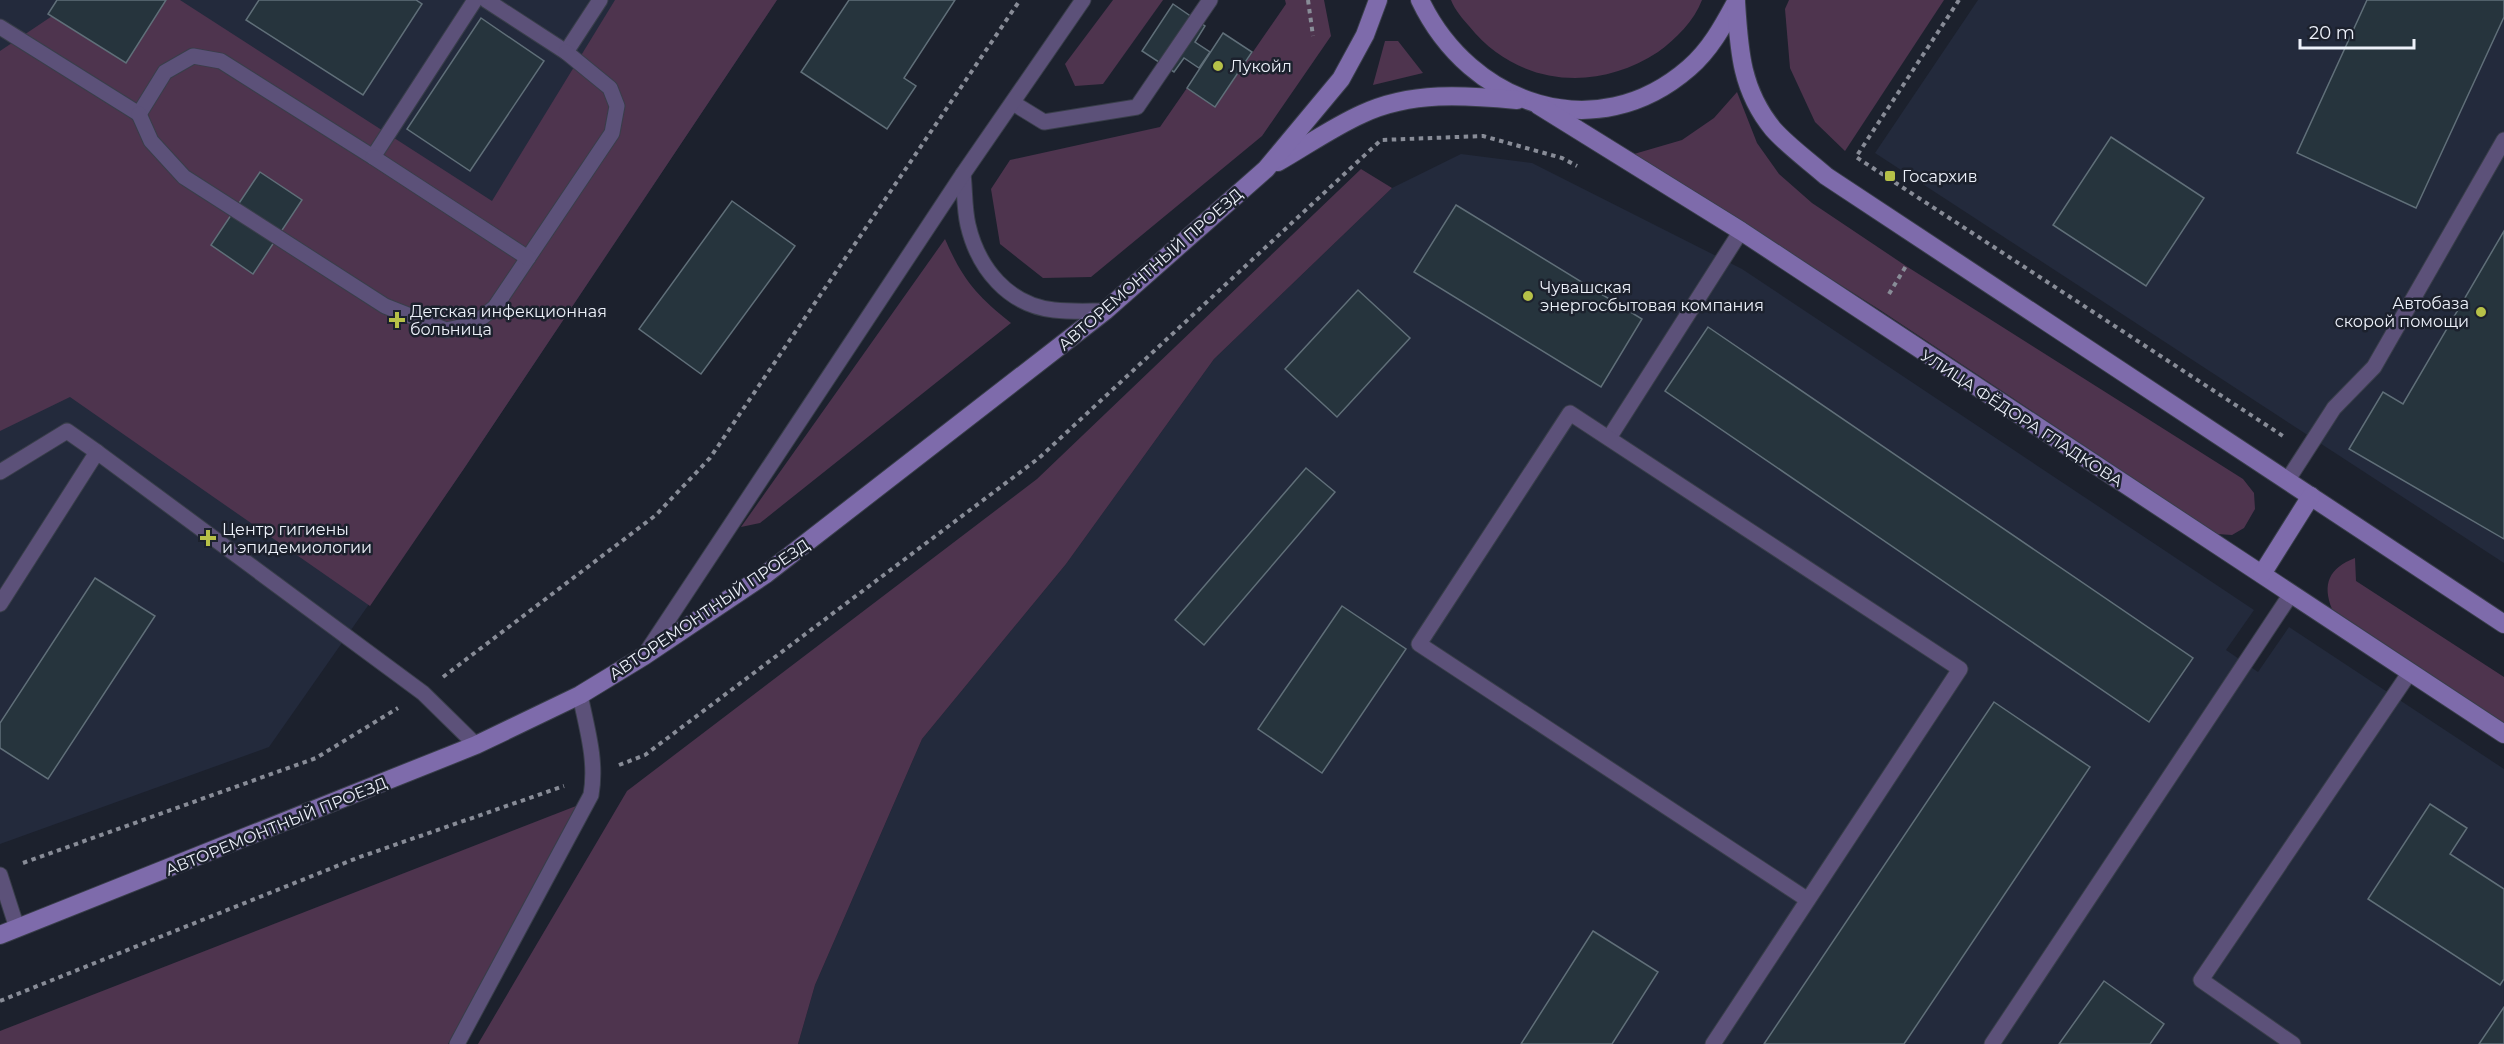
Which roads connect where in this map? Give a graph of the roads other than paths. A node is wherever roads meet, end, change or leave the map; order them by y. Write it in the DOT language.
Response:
graph roads {
  1 [pos="475,0"];
  2 [pos="486,0"];
  3 [pos="600,0"];
  4 [pos="1083,0"];
  5 [pos="1210,0"];
  6 [pos="1378,0"];
  7 [pos="1420,1"];
  8 [pos="1737,1"];
  9 [pos="0,27"];
  10 [pos="566,52"];
  11 [pos="1013,103"];
  12 [pos="1531,103"];
  13 [pos="139,114"];
  14 [pos="2504,140"];
  15 [pos="373,157"];
  16 [pos="1266,169"];
  17 [pos="963,174"];
  18 [pos="1741,231"];
  19 [pos="528,258"];
  20 [pos="1105,311"];
  21 [pos="1609,438"];
  22 [pos="97,452"];
  23 [pos="0,472"];
  24 [pos="2287,481"];
  25 [pos="2311,496"];
  26 [pos="2262,574"];
  27 [pos="2291,594"];
  28 [pos="0,604"];
  29 [pos="2504,624"];
  30 [pos="644,656"];
  31 [pos="2410,672"];
  32 [pos="580,695"];
  33 [pos="2504,734"];
  34 [pos="476,745"];
  35 [pos="0,875"];
  36 [pos="1808,900"];
  37 [pos="17,928"];
  38 [pos="0,935"];
  39 [pos="458,1044"];
  40 [pos="1713,1044"];
  41 [pos="1992,1044"];
  42 [pos="2293,1044"];
  1 -- 15 [label="lane"];
  2 -- 10 [label="lane"];
  3 -- 10 [label="lane"];
  4 -- 11 [label="lane"];
  5 -- 11 [label="lane"];
  6 -- 16 [label="main road, АВТОРЕМОНТНЫЙ ПРОЕЗД"];
  7 -- 12 [label="main road, УЛИЦА ФЁДОРА ГЛАДКОВА"];
  8 -- 12 [label="main road, АВТОРЕМОНТНЫЙ ПРОЕЗД"];
  8 -- 24 [label="main road"];
  9 -- 13 [label="lane"];
  10 -- 19 [label="lane"];
  11 -- 17 [label="lane"];
  12 -- 16 [label="main road, АВТОРЕМОНТНЫЙ ПРОЕЗД"];
  12 -- 18 [label="main road, УЛИЦА ФЁДОРА ГЛАДКОВА"];
  13 -- 15 [label="lane"];
  13 -- 19 [label="lane"];
  14 -- 24 [label="lane"];
  15 -- 19 [label="lane"];
  16 -- 20 [label="main road, АВТОРЕМОНТНЫЙ ПРОЕЗД"];
  17 -- 20 [label="lane"];
  17 -- 30 [label="lane"];
  18 -- 21 [label="lane"];
  18 -- 26 [label="main road, УЛИЦА ФЁДОРА ГЛАДКОВА"];
  20 -- 30 [label="main road, АВТОРЕМОНТНЫЙ ПРОЕЗД"];
  21 -- 36 [label="lane"];
  21 -- 36 [label="lane"];
  22 -- 23 [label="lane"];
  22 -- 28 [label="lane"];
  22 -- 34 [label="lane"];
  24 -- 25 [label="main road"];
  25 -- 26 [label="main road"];
  25 -- 29 [label="main road"];
  26 -- 27 [label="main road, УЛИЦА ФЁДОРА ГЛАДКОВА"];
  27 -- 31 [label="main road, УЛИЦА ФЁДОРА ГЛАДКОВА"];
  27 -- 41 [label="lane"];
  30 -- 32 [label="main road, АВТОРЕМОНТНЫЙ ПРОЕЗД"];
  31 -- 33 [label="main road, УЛИЦА ФЁДОРА ГЛАДКОВА"];
  31 -- 42 [label="lane"];
  32 -- 34 [label="main road, АВТОРЕМОНТНЫЙ ПРОЕЗД"];
  32 -- 39 [label="lane"];
  34 -- 37 [label="main road, АВТОРЕМОНТНЫЙ ПРОЕЗД"];
  35 -- 37 [label="lane"];
  36 -- 40 [label="lane"];
  37 -- 38 [label="main road, АВТОРЕМОНТНЫЙ ПРОЕЗД"];
}
